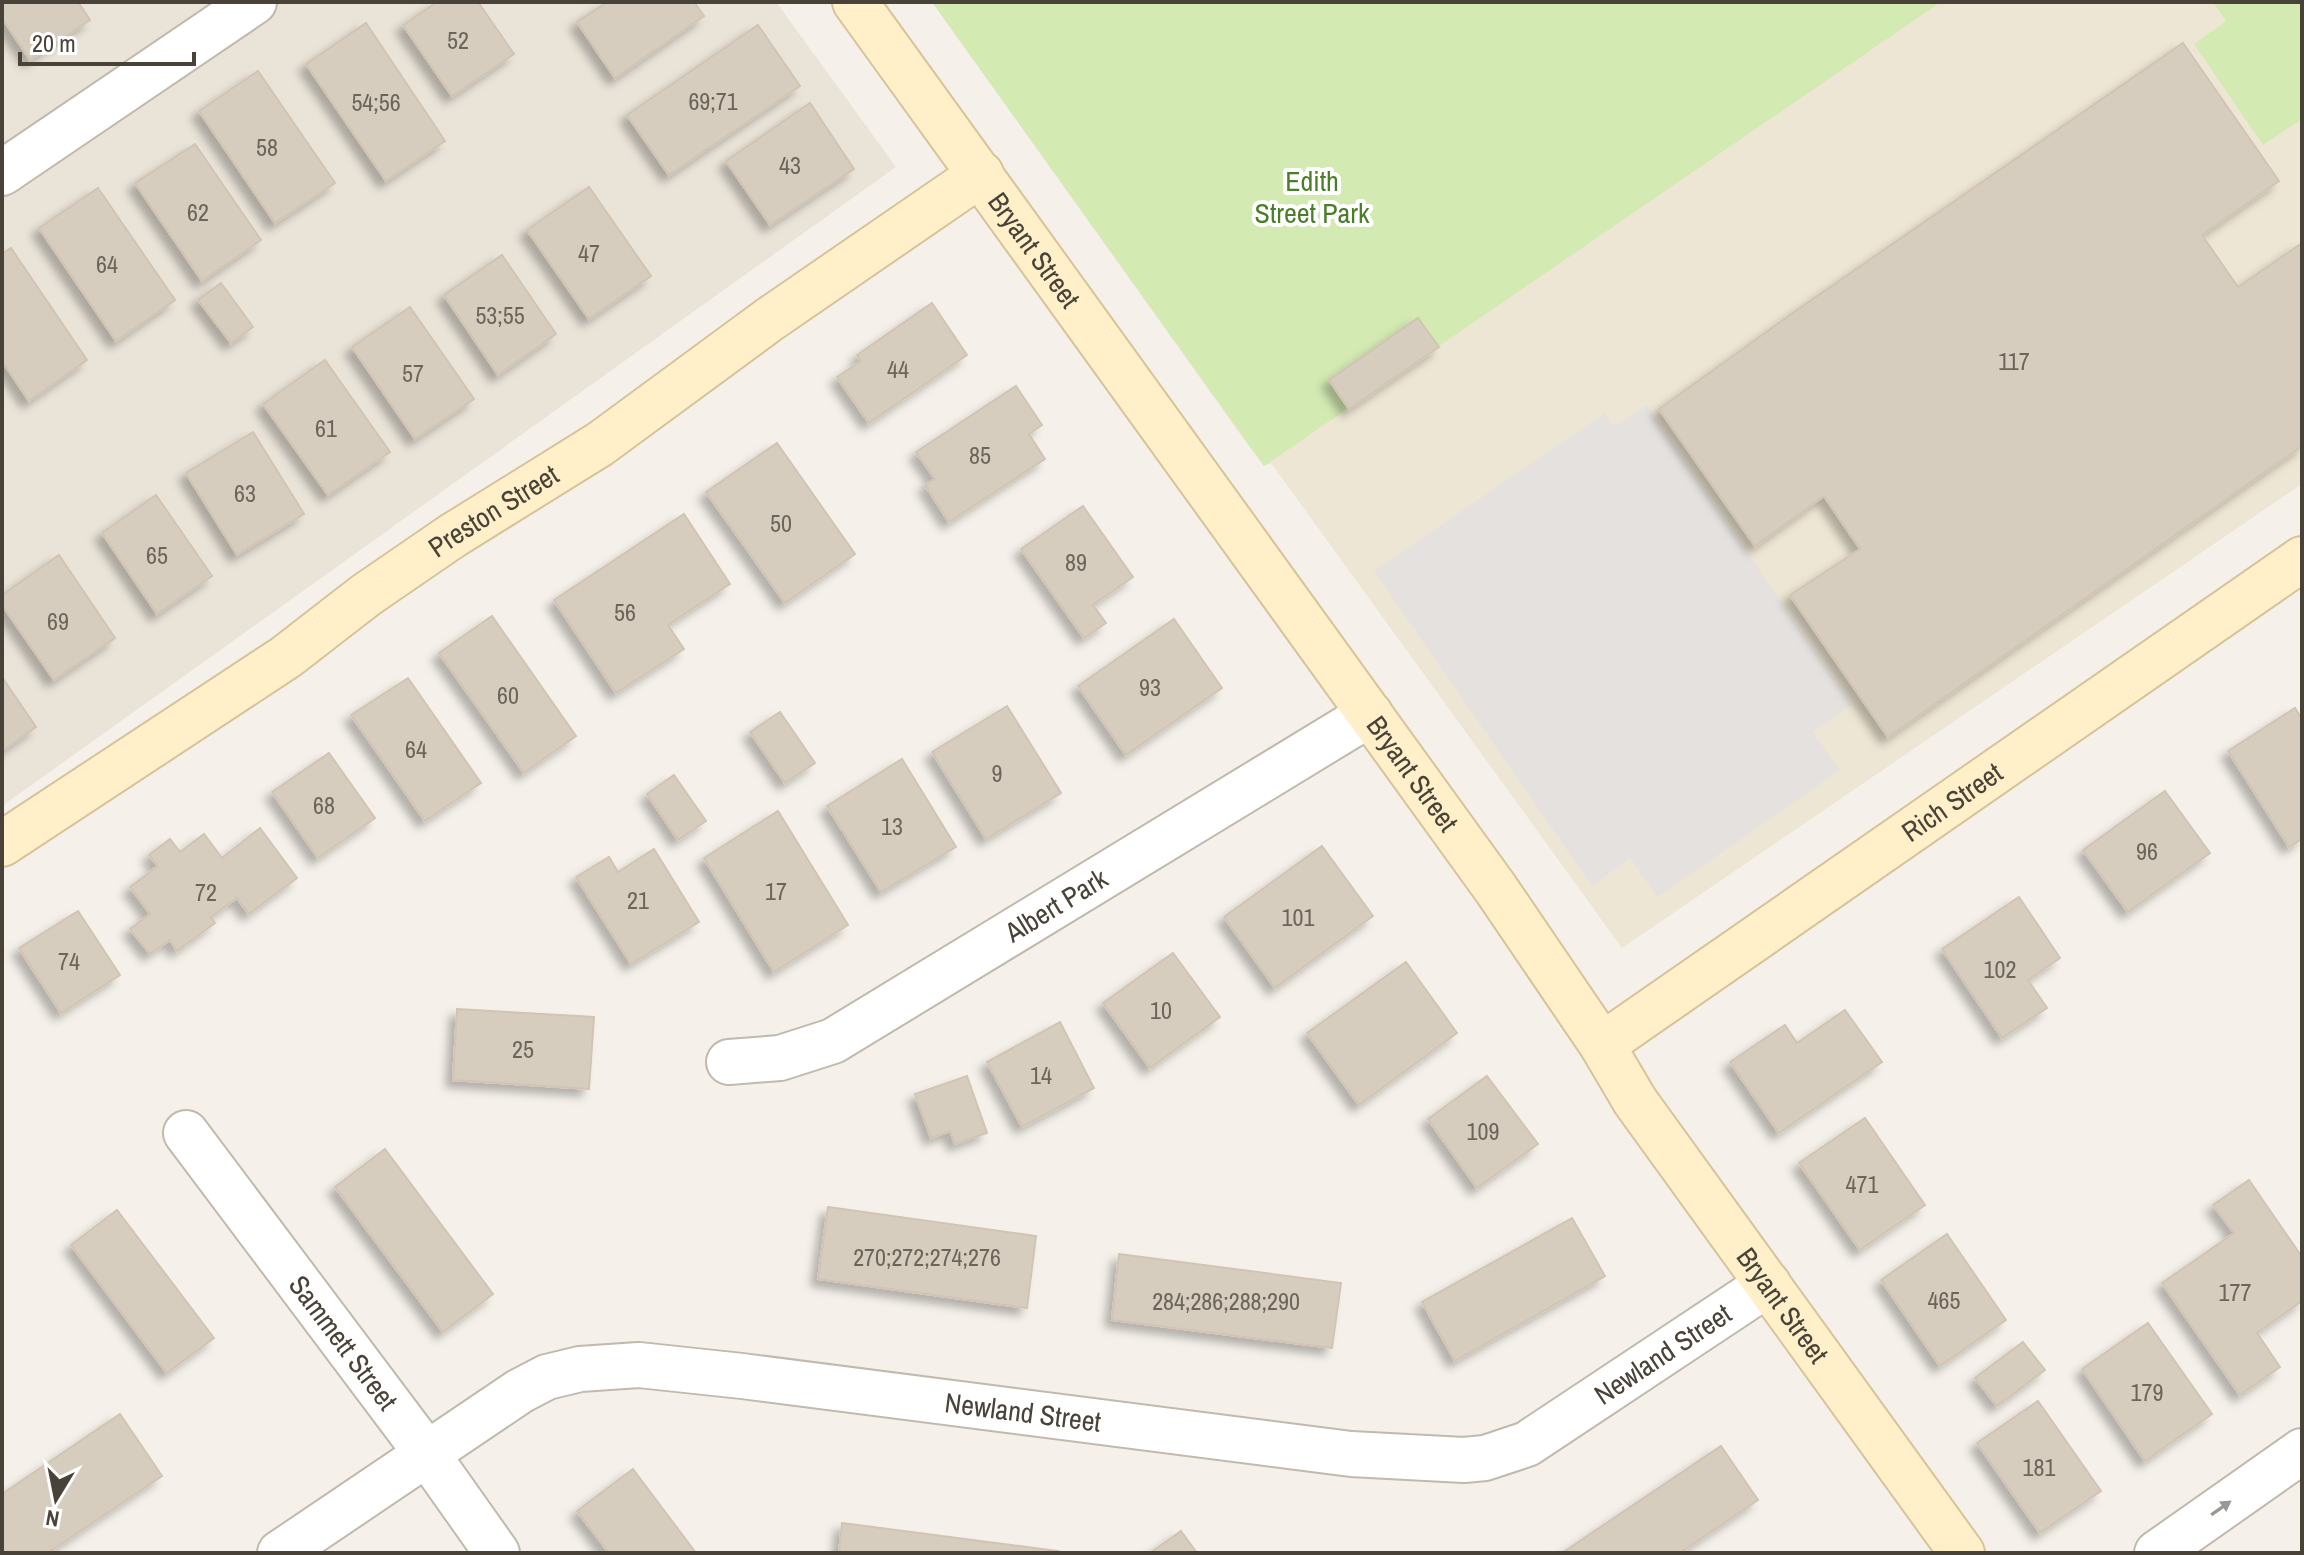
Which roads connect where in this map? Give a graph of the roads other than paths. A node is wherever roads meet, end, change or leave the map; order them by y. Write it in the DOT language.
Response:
graph roads {
  1 [pos="254,2"];
  2 [pos="855,2"];
  3 [pos="2,173"];
  4 [pos="981,174"];
  5 [pos="2302,559"];
  6 [pos="1370,714"];
  7 [pos="2,844"];
  8 [pos="1602,1045"];
  9 [pos="729,1062"];
  10 [pos="186,1133"];
  11 [pos="1768,1284"];
  12 [pos="2302,1451"];
  13 [pos="427,1454"];
  14 [pos="280,1553"];
  15 [pos="497,1553"];
  16 [pos="1962,1553"];
  17 [pos="2157,1553"];
  1 -- 3 [label="street"];
  2 -- 4 [label="street, Bryant Street"];
  4 -- 6 [label="street, Bryant Street"];
  4 -- 7 [label="street, Preston Street"];
  5 -- 8 [label="street, Rich Street"];
  6 -- 8 [label="street, Bryant Street"];
  6 -- 9 [label="street, Albert Park"];
  8 -- 11 [label="street, Bryant Street"];
  10 -- 13 [label="street, Sammett Street"];
  11 -- 13 [label="street, Newland Street"];
  11 -- 16 [label="street, Bryant Street"];
  17 -- 12 [label="street, one-way"];
  13 -- 14 [label="street, Newland Street"];
  13 -- 15 [label="street, Sammett Street"];
}
